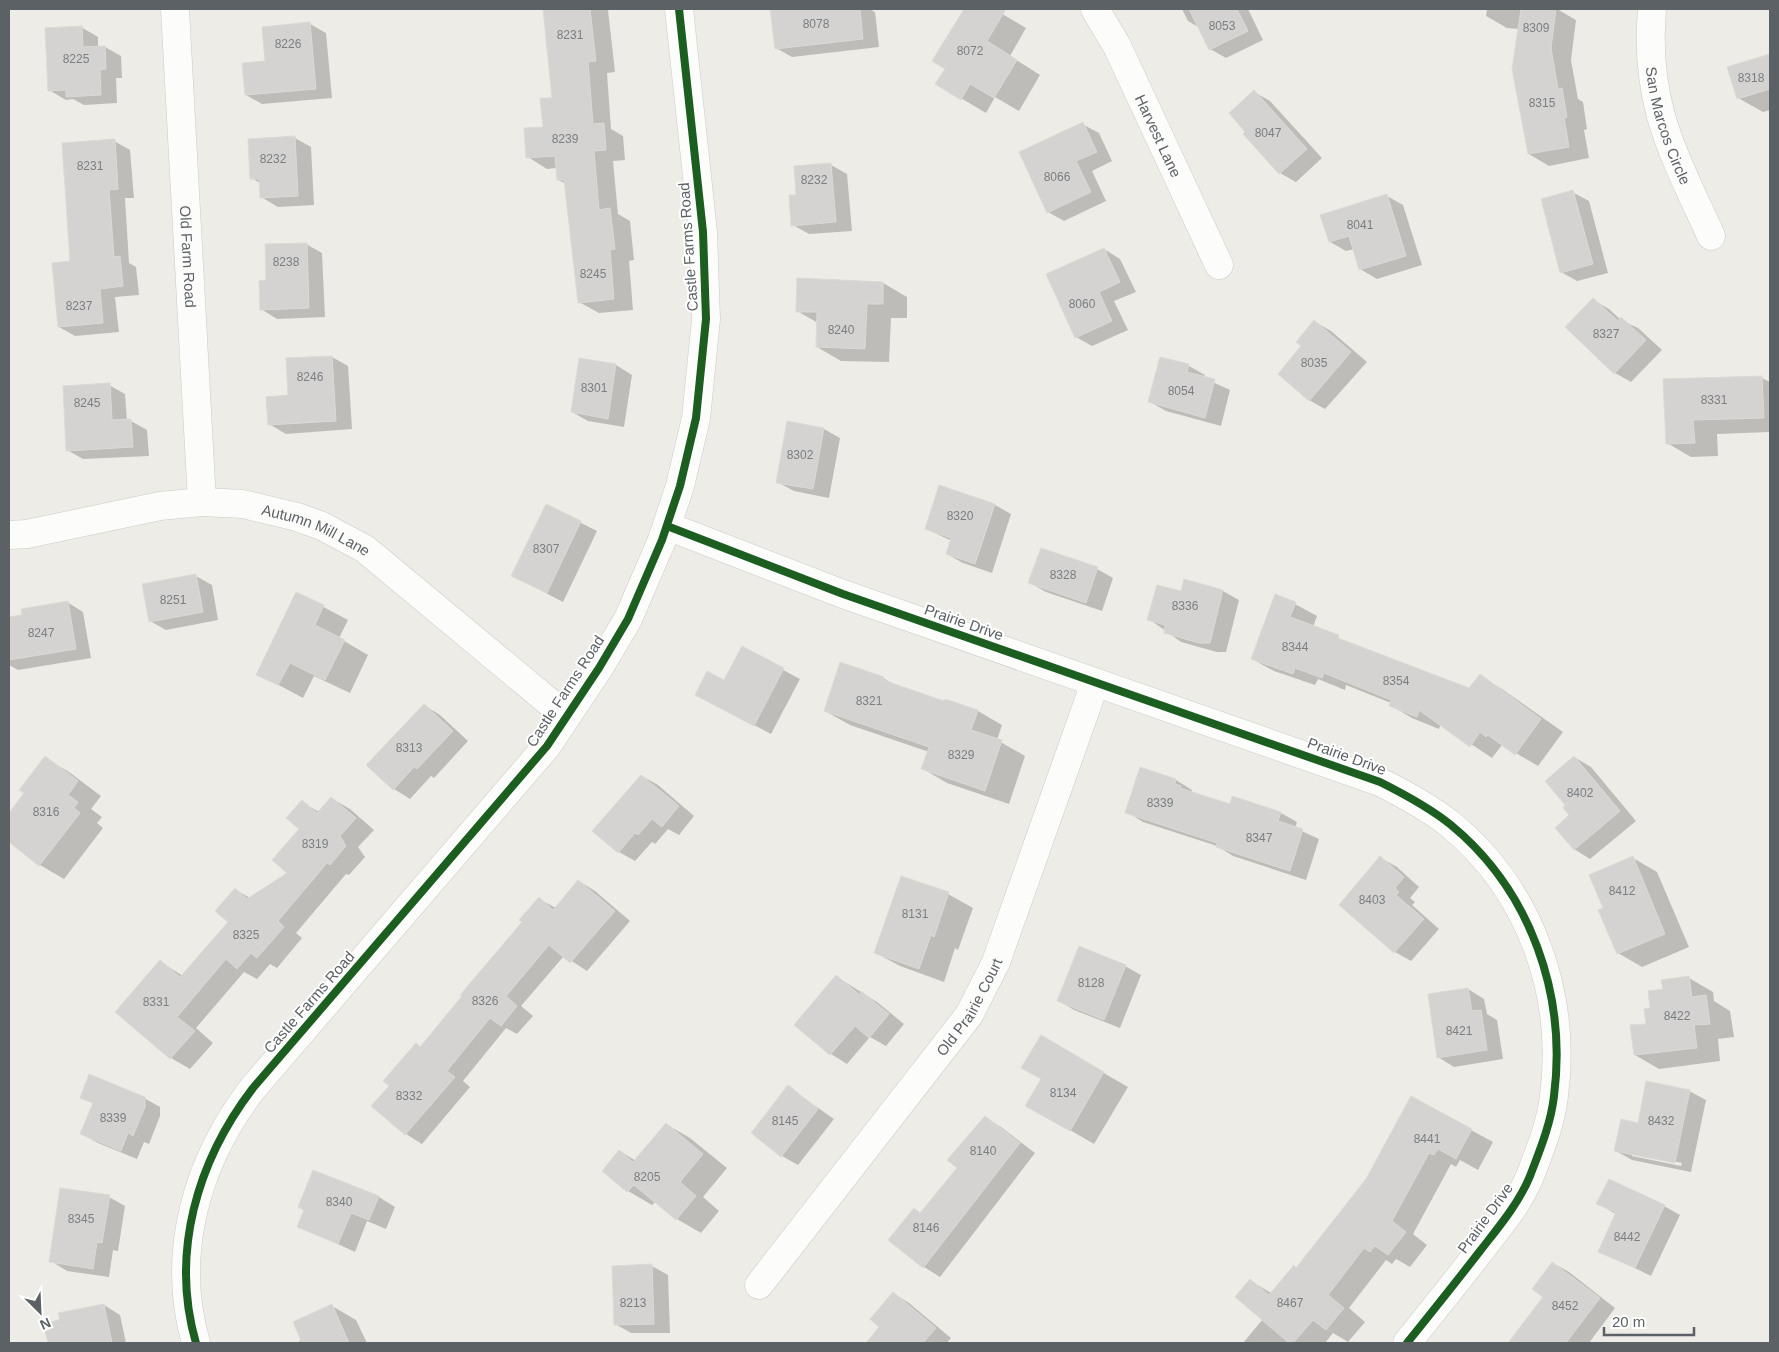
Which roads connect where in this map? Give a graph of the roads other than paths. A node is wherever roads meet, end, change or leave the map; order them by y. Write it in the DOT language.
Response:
graph roads {
  1 [pos="175,9"];
  2 [pos="679,9"];
  3 [pos="1095,9"];
  4 [pos="1652,9"];
  5 [pos="1711,236"];
  6 [pos="1219,265"];
  7 [pos="202,502"];
  8 [pos="667,526"];
  9 [pos="9,535"];
  10 [pos="1095,683"];
  11 [pos="566,716"];
  12 [pos="759,1285"];
  13 [pos="196,1343"];
  14 [pos="1408,1343"];
  1 -- 7 [label="street, Old Farm Road"];
  2 -- 8 [label="street, Castle Farms Road"];
  3 -- 6 [label="street, Harvest Lane"];
  4 -- 5 [label="street, San Marcos Circle"];
  7 -- 9 [label="street, Autumn Mill Lane"];
  7 -- 11 [label="street, Autumn Mill Lane"];
  8 -- 10 [label="street, Prairie Drive"];
  8 -- 11 [label="street, Castle Farms Road"];
  10 -- 12 [label="street, Old Prairie Court"];
  10 -- 14 [label="street, Prairie Drive"];
  11 -- 13 [label="street, Castle Farms Road"];
}
